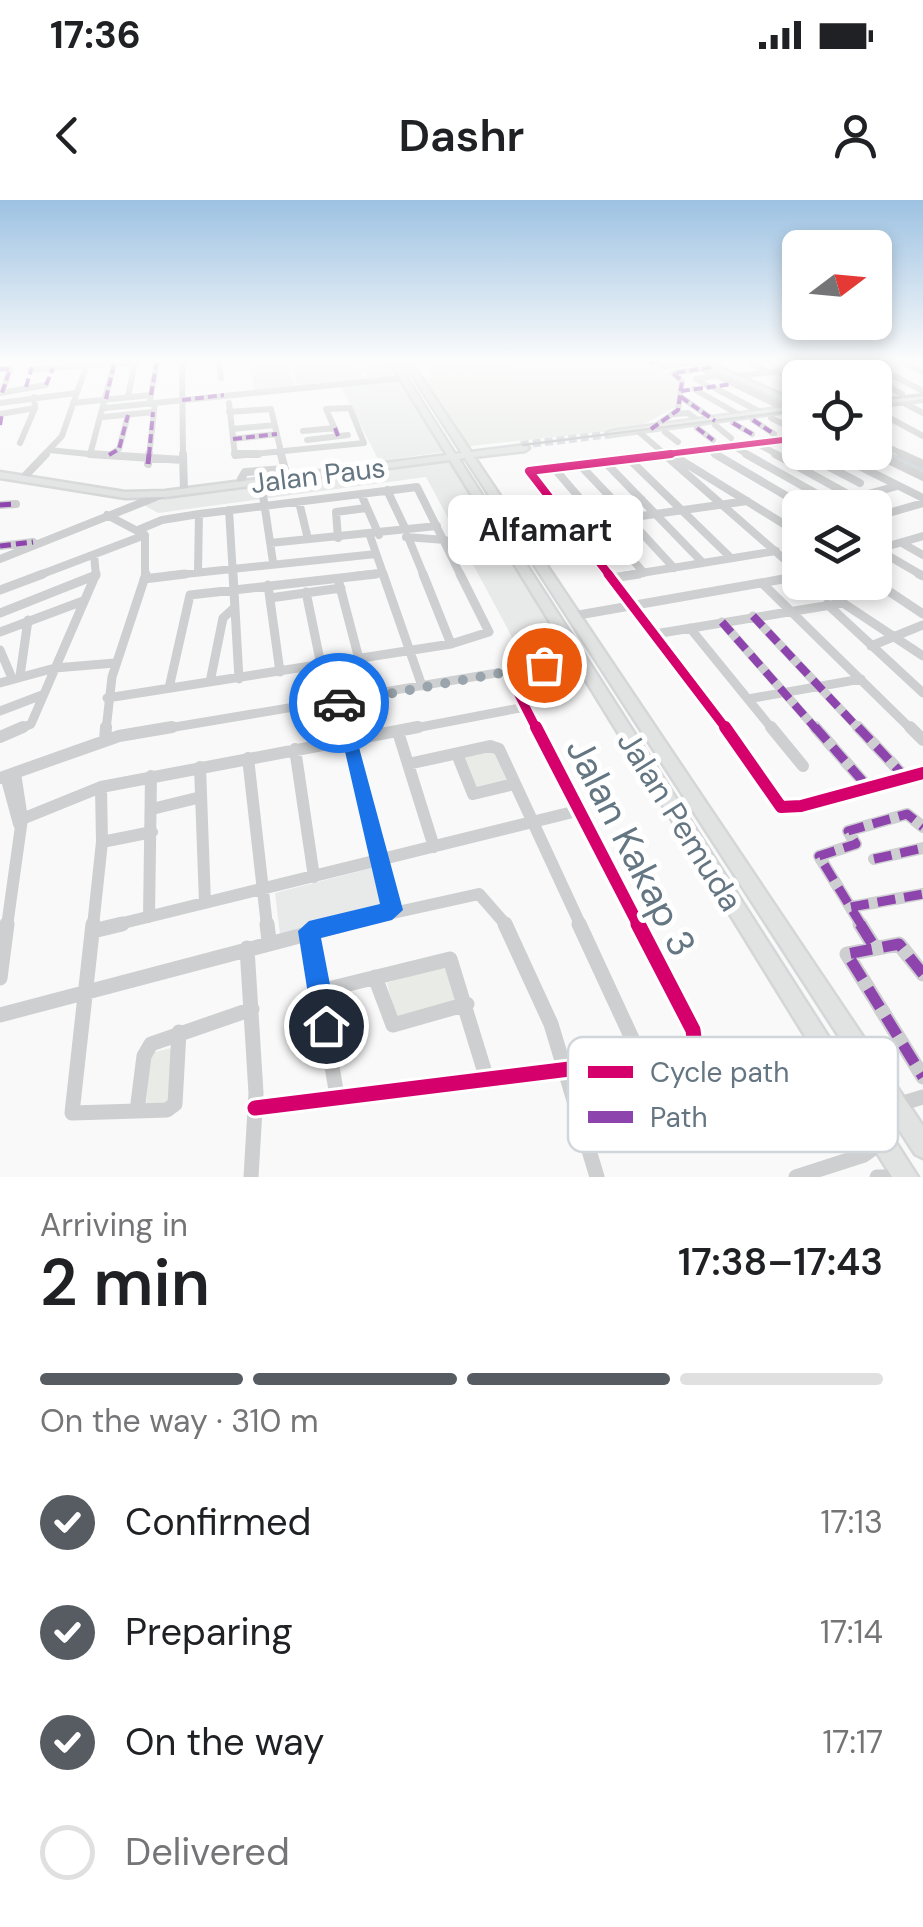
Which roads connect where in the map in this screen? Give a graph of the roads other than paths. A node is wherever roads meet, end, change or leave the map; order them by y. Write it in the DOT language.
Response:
graph roads {
  1 [pos="72,407"];
  2 [pos="105,407"];
  3 [pos="144,407"];
  4 [pos="152,407"];
  5 [pos="182,407"];
  6 [pos="229,407"];
  7 [pos="254,407"];
  8 [pos="421,407"];
  9 [pos="435,407"];
  10 [pos="678,407"];
  11 [pos="696,407"];
  12 [pos="726,407"];
  13 [pos="750,407"];
  14 [pos="36,408"];
  15 [pos="1,414"];
  16 [pos="128,414"];
  17 [pos="675,414"];
  18 [pos="782,414"];
  19 [pos="768,416"];
  20 [pos="892,416"];
  21 [pos="103,417"];
  22 [pos="331,418"];
  23 [pos="747,418"];
  24 [pos="321,420"];
  25 [pos="299,422"];
  26 [pos="715,423"];
  27 [pos="734,423"];
  28 [pos="782,423"];
  29 [pos="275,424"];
  30 [pos="0,425"];
  31 [pos="699,425"];
  32 [pos="232,430"];
  33 [pos="303,431"];
  34 [pos="644,431"];
  35 [pos="337,432"];
  36 [pos="666,432"];
  37 [pos="277,434"];
  38 [pos="752,434"];
  39 [pos="348,435"];
  40 [pos="614,436"];
  41 [pos="923,436"];
  42 [pos="776,437"];
  43 [pos="782,437"];
  44 [pos="233,439"];
  45 [pos="307,440"];
  46 [pos="713,440"];
  47 [pos="782,441"];
  48 [pos="678,442"];
  49 [pos="731,442"];
  50 [pos="20,443"];
  51 [pos="756,443"];
  52 [pos="523,446"];
  53 [pos="706,448"];
  54 [pos="309,449"];
  55 [pos="892,449"];
  56 [pos="49,450"];
  57 [pos="91,451"];
  58 [pos="282,452"];
  59 [pos="466,454"];
  60 [pos="667,454"];
  61 [pos="109,455"];
  62 [pos="451,456"];
  63 [pos="628,458"];
  64 [pos="182,460"];
  65 [pos="604,461"];
  66 [pos="892,462"];
  67 [pos="148,464"];
  68 [pos="579,464"];
  69 [pos="923,464"];
  70 [pos="553,467"];
  71 [pos="836,470"];
  72 [pos="866,470"];
  73 [pos="285,471"];
  74 [pos="0,473"];
  75 [pos="27,474"];
  76 [pos="879,477"];
  77 [pos="923,477"];
  78 [pos="261,482"];
  79 [pos="860,482"];
  80 [pos="897,486"];
  81 [pos="838,488"];
  82 [pos="184,489"];
  83 [pos="388,490"];
  84 [pos="811,490"];
  85 [pos="841,490"];
  86 [pos="883,490"];
  87 [pos="782,493"];
  88 [pos="165,494"];
  89 [pos="360,494"];
  90 [pos="135,495"];
  91 [pos="642,500"];
  92 [pos="748,501"];
  93 [pos="923,501"];
  94 [pos="299,502"];
  95 [pos="616,503"];
  96 [pos="16,504"];
  97 [pos="722,504"];
  98 [pos="0,505"];
  99 [pos="265,506"];
  100 [pos="586,507"];
  101 [pos="366,508"];
  102 [pos="118,509"];
  103 [pos="229,510"];
  104 [pos="684,510"];
  105 [pos="560,511"];
  106 [pos="892,511"];
  107 [pos="199,514"];
  108 [pos="656,514"];
  109 [pos="107,515"];
  110 [pos="628,518"];
  111 [pos="600,522"];
  112 [pos="782,523"];
  113 [pos="437,526"];
  114 [pos="142,532"];
  115 [pos="372,534"];
  116 [pos="407,534"];
  117 [pos="509,535"];
  118 [pos="923,536"];
  119 [pos="338,538"];
  120 [pos="308,540"];
  121 [pos="445,540"];
  122 [pos="34,542"];
  123 [pos="902,543"];
  124 [pos="270,544"];
  125 [pos="892,545"];
  126 [pos="0,546"];
  127 [pos="776,551"];
  128 [pos="376,554"];
  129 [pos="94,555"];
  130 [pos="923,555"];
  131 [pos="782,557"];
  132 [pos="0,558"];
  133 [pos="731,558"];
  134 [pos="892,558"];
  135 [pos="273,562"];
  136 [pos="703,563"];
  137 [pos="231,568"];
  138 [pos="674,568"];
  139 [pos="198,572"];
  140 [pos="381,573"];
  141 [pos="644,573"];
  142 [pos="96,574"];
  143 [pos="923,576"];
  144 [pos="612,578"];
  145 [pos="144,579"];
  146 [pos="782,579"];
  147 [pos="339,583"];
  148 [pos="762,583"];
  149 [pos="268,585"];
  150 [pos="0,590"];
  151 [pos="232,590"];
  152 [pos="306,592"];
  153 [pos="892,594"];
  154 [pos="270,598"];
  155 [pos="84,600"];
  156 [pos="826,604"];
  157 [pos="634,606"];
  158 [pos="234,608"];
  159 [pos="790,610"];
  160 [pos="0,612"];
  161 [pos="923,614"];
  162 [pos="573,616"];
  163 [pos="753,616"];
  164 [pos="28,620"];
  165 [pos="722,622"];
  166 [pos="923,626"];
  167 [pos="690,628"];
  168 [pos="0,632"];
  169 [pos="655,634"];
  170 [pos="897,637"];
  171 [pos="452,644"];
  172 [pos="871,646"];
  173 [pos="0,650"];
  174 [pos="409,651"];
  175 [pos="923,656"];
  176 [pos="359,659"];
  177 [pos="580,659"];
  178 [pos="115,664"];
  179 [pos="321,665"];
  180 [pos="56,668"];
  181 [pos="507,671"];
  182 [pos="280,672"];
  183 [pos="16,677"];
  184 [pos="239,679"];
  185 [pos="861,679"];
  186 [pos="210,682"];
  187 [pos="0,683"];
  188 [pos="422,686"];
  189 [pos="818,686"];
  190 [pos="168,688"];
  191 [pos="784,692"];
  192 [pos="923,693"];
  193 [pos="42,695"];
  194 [pos="107,698"];
  195 [pos="748,699"];
  196 [pos="338,700"];
  197 [pos="526,707"];
  198 [pos="0,711"];
  199 [pos="109,720"];
  200 [pos="398,732"];
  201 [pos="119,736"];
  202 [pos="921,736"];
  203 [pos="0,737"];
  204 [pos="105,741"];
  205 [pos="348,742"];
  206 [pos="296,749"];
  207 [pos="456,754"];
  208 [pos="248,758"];
  209 [pos="408,764"];
  210 [pos="804,766"];
  211 [pos="200,767"];
  212 [pos="923,773"];
  213 [pos="7,776"];
  214 [pos="151,776"];
  215 [pos="905,777"];
  216 [pos="514,784"];
  217 [pos="867,786"];
  218 [pos="101,787"];
  219 [pos="201,798"];
  220 [pos="152,809"];
  221 [pos="578,811"];
  222 [pos="21,822"];
  223 [pos="532,822"];
  224 [pos="923,828"];
  225 [pos="152,832"];
  226 [pos="102,842"];
  227 [pos="434,847"];
  228 [pos="923,848"];
  229 [pos="874,859"];
  230 [pos="381,861"];
  231 [pos="314,877"];
  232 [pos="7,888"];
  233 [pos="262,890"];
  234 [pos="923,894"];
  235 [pos="205,903"];
  236 [pos="851,907"];
  237 [pos="392,910"];
  238 [pos="149,917"];
  239 [pos="93,931"];
  240 [pos="309,931"];
  241 [pos="269,941"];
  242 [pos="247,948"];
  243 [pos="874,948"];
  244 [pos="923,974"];
  245 [pos="375,977"];
  246 [pos="0,978"];
  247 [pos="86,991"];
  248 [pos="320,991"];
  249 [pos="467,1004"];
  250 [pos="252,1009"];
  251 [pos="0,1015"];
  252 [pos="179,1032"];
  253 [pos="631,1037"];
  254 [pos="693,1037"];
  255 [pos="816,1037"];
  256 [pos="851,1037"];
  257 [pos="898,1037"];
  258 [pos="898,1038"];
  259 [pos="568,1066"];
  260 [pos="486,1076"];
  261 [pos="923,1077"];
  262 [pos="337,1096"];
  263 [pos="923,1097"];
  264 [pos="898,1104"];
  265 [pos="255,1108"];
  266 [pos="898,1108"];
  267 [pos="138,1110"];
  268 [pos="923,1146"];
  269 [pos="590,1152"];
  270 [pos="870,1152"];
  271 [pos="889,1152"];
  272 [pos="251,1177"];
  273 [pos="597,1177"];
  274 [pos="796,1177"];
  275 [pos="877,1177"];
  276 [pos="898,1177"];
  277 [pos="906,1177"];
  1 -- 56 [label="street"];
  2 -- 21 [label="street"];
  3 -- 16 [label="street"];
  4 -- 67 [label="street"];
  5 -- 64 [label="street"];
  6 -- 32 [label="street"];
  7 -- 29 [label="street"];
  8 -- 62 [label="main road, Jalan Pemuda"];
  9 -- 59 [label="main road, Jalan Pemuda"];
  10 -- 17 [label="street"];
  11 -- 26 [label="street"];
  12 -- 23 [label="street"];
  13 -- 19 [label="street"];
  14 -- 15 [label="street"];
  14 -- 50 [label="street"];
  15 -- 30 [label="street"];
  16 -- 21 [label="street"];
  16 -- 61 [label="street"];
  17 -- 31 [label="street"];
  17 -- 34 [label="street"];
  18 -- 19 [label="main road"];
  19 -- 23 [label="main road"];
  19 -- 28 [label="street"];
  20 -- 41 [label="street"];
  21 -- 57 [label="street"];
  22 -- 24 [label="street"];
  22 -- 35 [label="street"];
  22 -- 54 [label="street"];
  23 -- 26 [label="main road"];
  23 -- 27 [label="main road"];
  23 -- 42 [label="street"];
  25 -- 33 [label="street"];
  26 -- 27 [label="main road"];
  26 -- 31 [label="main road"];
  26 -- 49 [label="street"];
  27 -- 38 [label="street"];
  29 -- 32 [label="street"];
  29 -- 37 [label="street"];
  31 -- 34 [label="main road"];
  31 -- 36 [label="main road"];
  31 -- 46 [label="street"];
  32 -- 44 [label="street"];
  33 -- 35 [label="street"];
  33 -- 45 [label="street"];
  34 -- 36 [label="main road"];
  34 -- 40 [label="main road"];
  34 -- 60 [label="street"];
  35 -- 39 [label="street"];
  35 -- 45 [label="street"];
  36 -- 48 [label="street"];
  37 -- 44 [label="street"];
  37 -- 58 [label="street"];
  42 -- 43 [label="street"];
  42 -- 47 [label="street"];
  42 -- 51 [label="street"];
  44 -- 58 [label="street"];
  45 -- 54 [label="street"];
  49 -- 51 [label="street"];
  49 -- 53 [label="street"];
  49 -- 84 [label="street"];
  51 -- 81 [label="street"];
  52 -- 59 [label="main road"];
  53 -- 60 [label="street"];
  53 -- 87 [label="street"];
  54 -- 58 [label="street"];
  55 -- 69 [label="street"];
  56 -- 57 [label="street"];
  56 -- 75 [label="street"];
  57 -- 61 [label="street"];
  58 -- 73 [label="street"];
  59 -- 62 [label="main road"];
  59 -- 117 [label="main road, Jalan Pemuda"];
  60 -- 63 [label="street"];
  60 -- 92 [label="street"];
  60 -- 97 [label="street"];
  61 -- 67 [label="street"];
  62 -- 73 [label="main road, Jalan Paus"];
  62 -- 78 [label="main road, Jalan Paus"];
  62 -- 117 [label="main road, Jalan Pemuda"];
  63 -- 65 [label="street"];
  63 -- 104 [label="street"];
  64 -- 67 [label="street"];
  64 -- 82 [label="street"];
  65 -- 68 [label="street"];
  65 -- 91 [label="street"];
  66 -- 77 [label="street"];
  68 -- 70 [label="street"];
  68 -- 95 [label="street"];
  70 -- 100 [label="street"];
  70 -- 105 [label="street"];
  71 -- 79 [label="street"];
  72 -- 76 [label="street"];
  73 -- 82 [label="main road, Jalan Paus"];
  74 -- 75 [label="main road"];
  75 -- 82 [label="main road"];
  75 -- 90 [label="main road"];
  76 -- 79 [label="street"];
  76 -- 80 [label="street"];
  78 -- 82 [label="main road, Jalan Paus"];
  78 -- 99 [label="street"];
  79 -- 81 [label="street"];
  80 -- 86 [label="street"];
  80 -- 93 [label="street"];
  81 -- 85 [label="street"];
  82 -- 88 [label="main road"];
  83 -- 89 [label="street"];
  83 -- 113 [label="street"];
  83 -- 116 [label="street"];
  88 -- 90 [label="main road"];
  88 -- 102 [label="street"];
  89 -- 94 [label="street"];
  89 -- 101 [label="street"];
  90 -- 102 [label="street"];
  91 -- 95 [label="street"];
  91 -- 108 [label="street"];
  92 -- 97 [label="street"];
  92 -- 112 [label="street"];
  93 -- 106 [label="street"];
  94 -- 99 [label="street"];
  94 -- 120 [label="street"];
  95 -- 100 [label="street"];
  96 -- 98 [label="street"];
  97 -- 104 [label="street"];
  97 -- 127 [label="street"];
  99 -- 103 [label="street"];
  99 -- 124 [label="street"];
  100 -- 105 [label="street"];
  100 -- 111 [label="street"];
  101 -- 115 [label="street"];
  101 -- 119 [label="street"];
  102 -- 109 [label="street"];
  103 -- 107 [label="street"];
  103 -- 137 [label="street"];
  104 -- 108 [label="street"];
  104 -- 133 [label="street"];
  105 -- 144 [label="street"];
  107 -- 114 [label="street"];
  107 -- 139 [label="street"];
  108 -- 110 [label="street"];
  108 -- 136 [label="street"];
  109 -- 114 [label="street"];
  109 -- 122 [label="street"];
  110 -- 111 [label="street"];
  110 -- 138 [label="street"];
  111 -- 141 [label="street"];
  113 -- 116 [label="street"];
  113 -- 121 [label="street"];
  114 -- 129 [label="street"];
  114 -- 145 [label="street"];
  115 -- 116 [label="street"];
  115 -- 119 [label="street"];
  115 -- 128 [label="street"];
  116 -- 121 [label="street"];
  116 -- 171 [label="street"];
  117 -- 162 [label="main road, Jalan Pemuda"];
  117 -- 177 [label="main road, Jalan Pemuda"];
  118 -- 123 [label="street"];
  119 -- 120 [label="street"];
  120 -- 124 [label="street"];
  121 -- 171 [label="street"];
  122 -- 126 [label="street"];
  122 -- 132 [label="street"];
  123 -- 125 [label="street"];
  123 -- 130 [label="street"];
  124 -- 135 [label="street"];
  127 -- 131 [label="street"];
  127 -- 133 [label="street"];
  128 -- 135 [label="street"];
  128 -- 140 [label="street"];
  129 -- 142 [label="street"];
  129 -- 150 [label="street"];
  133 -- 136 [label="street"];
  134 -- 143 [label="street"];
  135 -- 137 [label="street"];
  136 -- 138 [label="street"];
  137 -- 139 [label="street"];
  137 -- 151 [label="street"];
  138 -- 141 [label="street"];
  139 -- 145 [label="street"];
  140 -- 147 [label="street"];
  140 -- 174 [label="street"];
  141 -- 144 [label="street"];
  142 -- 155 [label="street"];
  142 -- 160 [label="street"];
  144 -- 157 [label="street"];
  145 -- 178 [label="street"];
  146 -- 148 [label="street"];
  147 -- 149 [label="street"];
  147 -- 152 [label="street"];
  147 -- 176 [label="street"];
  148 -- 157 [label="street"];
  148 -- 159 [label="street"];
  149 -- 151 [label="street"];
  149 -- 154 [label="street"];
  151 -- 158 [label="street"];
  151 -- 190 [label="street"];
  152 -- 154 [label="street"];
  152 -- 179 [label="street"];
  153 -- 161 [label="street"];
  154 -- 182 [label="street"];
  155 -- 164 [label="street"];
  155 -- 180 [label="street"];
  156 -- 159 [label="street"];
  156 -- 170 [label="street"];
  156 -- 172 [label="street"];
  157 -- 162 [label="street"];
  157 -- 169 [label="street"];
  158 -- 184 [label="street"];
  158 -- 186 [label="street"];
  159 -- 163 [label="street"];
  159 -- 185 [label="street"];
  162 -- 256 [label="main road, Jalan Pemuda"];
  163 -- 165 [label="street"];
  163 -- 189 [label="street"];
  164 -- 168 [label="street"];
  164 -- 183 [label="street"];
  165 -- 167 [label="street"];
  165 -- 191 [label="street"];
  166 -- 170 [label="street"];
  167 -- 169 [label="street"];
  167 -- 195 [label="street"];
  169 -- 217 [label="street"];
  170 -- 172 [label="street"];
  170 -- 175 [label="street"];
  171 -- 174 [label="street"];
  172 -- 192 [label="street"];
  173 -- 183 [label="street"];
  174 -- 176 [label="street"];
  174 -- 188 [label="street"];
  176 -- 179 [label="street"];
  177 -- 181 [label="street"];
  177 -- 255 [label="main road, Jalan Pemuda"];
  178 -- 180 [label="street"];
  178 -- 194 [label="street"];
  179 -- 182 [label="street"];
  180 -- 183 [label="street"];
  180 -- 193 [label="street"];
  181 -- 188 [label="street"];
  181 -- 197 [label="street, Jalan Kakap 3"];
  182 -- 184 [label="street"];
  183 -- 187 [label="street"];
  184 -- 186 [label="street"];
  185 -- 189 [label="street"];
  185 -- 202 [label="street"];
  186 -- 190 [label="street"];
  188 -- 196 [label="street"];
  189 -- 191 [label="street"];
  189 -- 215 [label="street"];
  190 -- 194 [label="street"];
  191 -- 195 [label="street"];
  191 -- 217 [label="street"];
  193 -- 198 [label="street"];
  193 -- 203 [label="street"];
  194 -- 199 [label="street"];
  195 -- 210 [label="street"];
  196 -- 201 [label="street"];
  196 -- 205 [label="street"];
  197 -- 200 [label="street"];
  197 -- 221 [label="street, Jalan Kakap 3"];
  199 -- 201 [label="street"];
  199 -- 204 [label="street"];
  200 -- 205 [label="street"];
  200 -- 209 [label="street"];
  201 -- 204 [label="street"];
  204 -- 213 [label="street"];
  205 -- 206 [label="street"];
  205 -- 230 [label="street"];
  206 -- 208 [label="street"];
  206 -- 231 [label="street"];
  207 -- 209 [label="street"];
  207 -- 216 [label="street"];
  207 -- 216 [label="street"];
  208 -- 211 [label="street"];
  208 -- 233 [label="street"];
  209 -- 227 [label="street"];
  211 -- 214 [label="street"];
  211 -- 219 [label="street"];
  212 -- 215 [label="street"];
  213 -- 222 [label="street"];
  214 -- 218 [label="street"];
  214 -- 220 [label="street"];
  215 -- 217 [label="street"];
  216 -- 223 [label="street"];
  218 -- 222 [label="street"];
  218 -- 226 [label="street"];
  219 -- 220 [label="street"];
  219 -- 235 [label="street"];
  220 -- 225 [label="street"];
  221 -- 223 [label="street"];
  221 -- 254 [label="street, Jalan Kakap 3"];
  222 -- 232 [label="street"];
  223 -- 227 [label="street"];
  223 -- 253 [label="street"];
  224 -- 236 [label="street"];
  225 -- 226 [label="street"];
  225 -- 238 [label="street"];
  226 -- 239 [label="street"];
  227 -- 230 [label="street"];
  228 -- 229 [label="street"];
  230 -- 231 [label="street"];
  230 -- 237 [label="street"];
  231 -- 233 [label="street"];
  232 -- 246 [label="street"];
  233 -- 235 [label="street"];
  233 -- 241 [label="street"];
  234 -- 236 [label="street"];
  235 -- 238 [label="street"];
  236 -- 243 [label="street"];
  237 -- 240 [label="street"];
  237 -- 259 [label="street"];
  238 -- 239 [label="street"];
  239 -- 247 [label="street"];
  240 -- 241 [label="street"];
  240 -- 248 [label="street"];
  241 -- 242 [label="street"];
  242 -- 247 [label="street"];
  242 -- 250 [label="street"];
  243 -- 244 [label="street"];
  243 -- 257 [label="street"];
  245 -- 248 [label="street"];
  245 -- 249 [label="street"];
  245 -- 249 [label="street"];
  247 -- 251 [label="street"];
  247 -- 267 [label="street"];
  248 -- 262 [label="street"];
  249 -- 260 [label="street"];
  250 -- 252 [label="street"];
  250 -- 265 [label="street"];
  252 -- 267 [label="street"];
  252 -- 267 [label="street"];
  258 -- 261 [label="street"];
  259 -- 260 [label="street"];
  260 -- 262 [label="street"];
  262 -- 265 [label="street"];
  263 -- 264 [label="street"];
  265 -- 272 [label="street"];
  266 -- 268 [label="main road, Jalan Pemuda"];
  269 -- 273 [label="street"];
  270 -- 274 [label="street"];
  271 -- 277 [label="main road, Jalan Pemuda"];
  275 -- 276 [label="street"];
}
